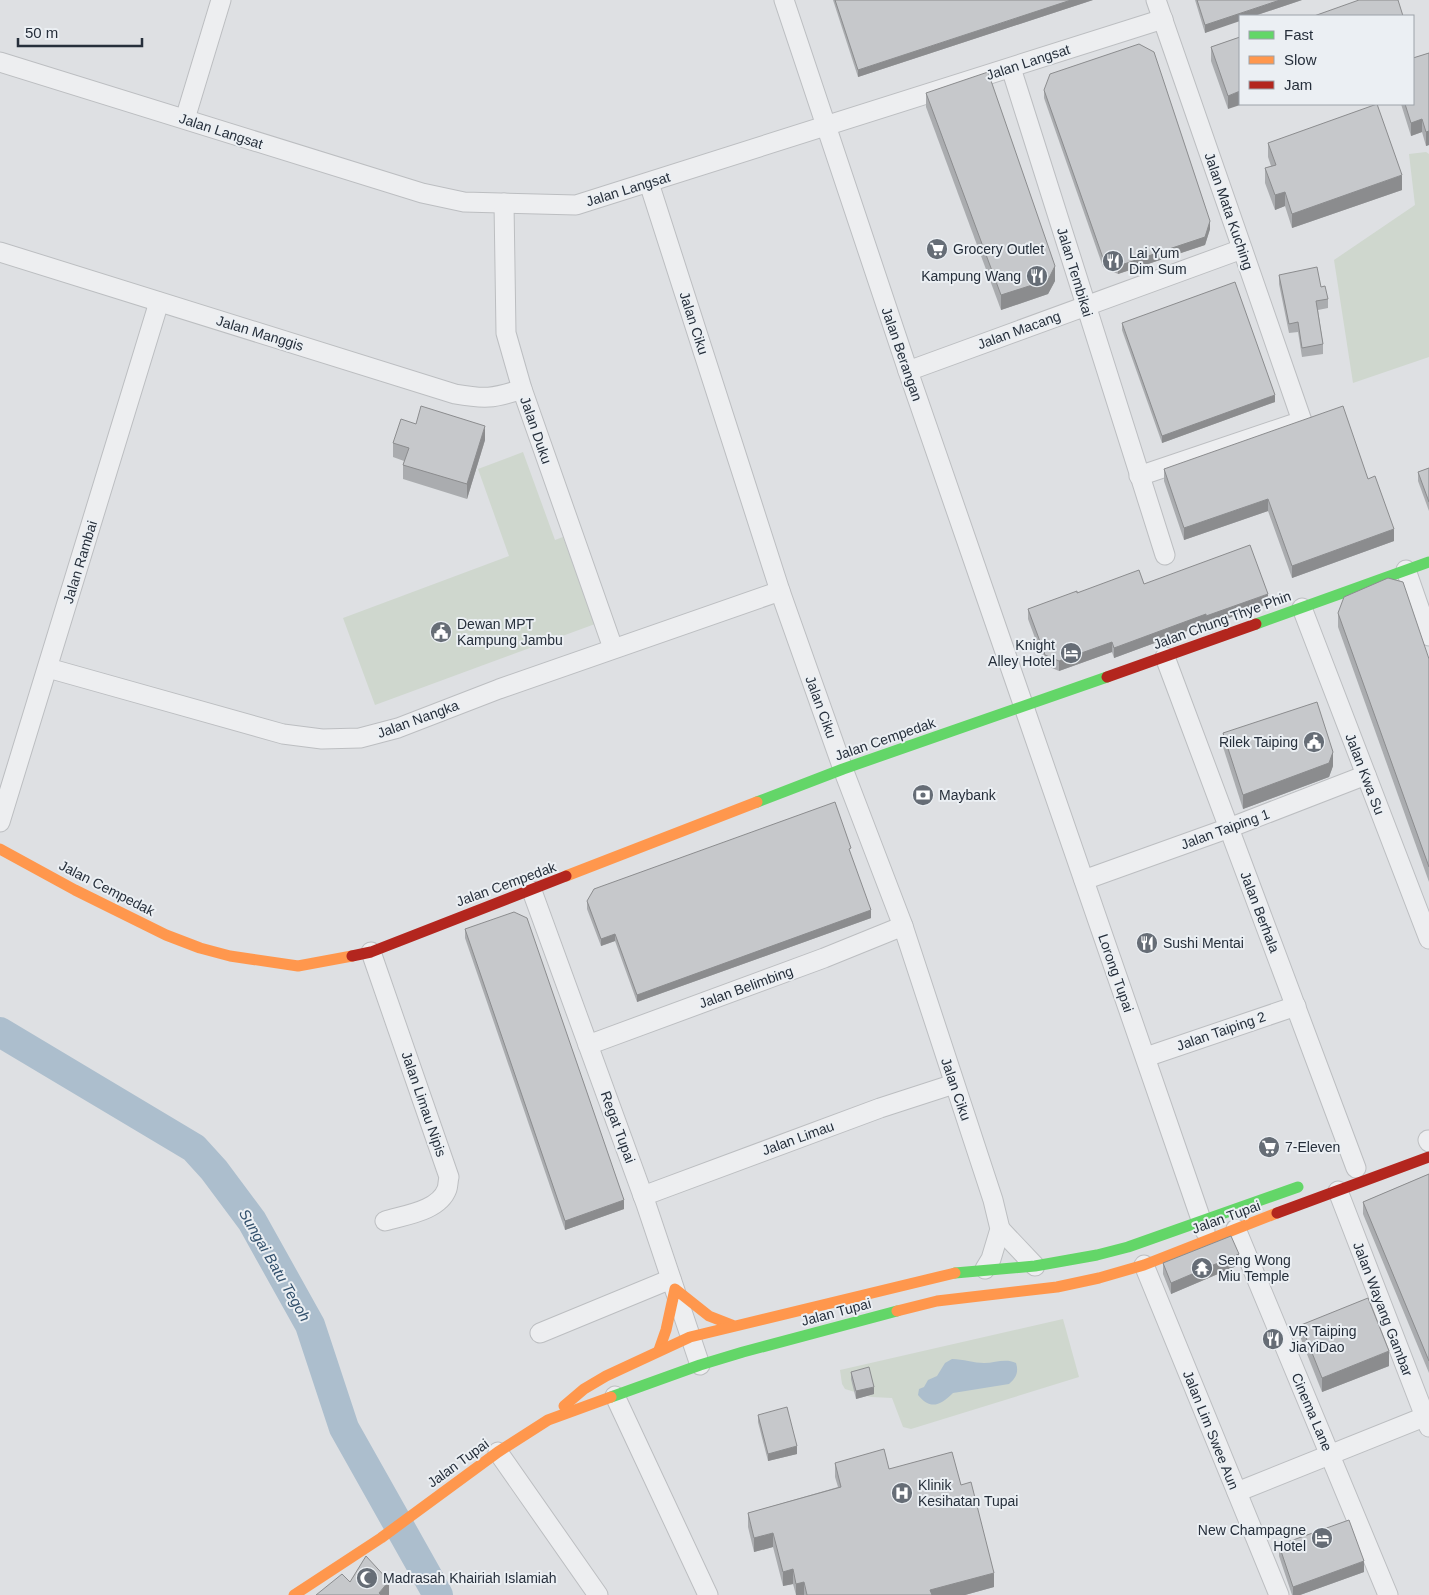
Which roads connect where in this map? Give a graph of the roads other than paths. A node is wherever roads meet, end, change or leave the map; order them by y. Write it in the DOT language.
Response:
graph roads {
  1 [pos="221,0"];
  2 [pos="784,0"];
  3 [pos="1156,0"];
  4 [pos="1163,19"];
  5 [pos="0,62"];
  6 [pos="1011,68"];
  7 [pos="185,120"];
  8 [pos="826,126"];
  9 [pos="649,183"];
  10 [pos="504,203"];
  11 [pos="1242,249"];
  12 [pos="0,252"];
  13 [pos="159,302"];
  14 [pos="1086,306"];
  15 [pos="908,371"];
  16 [pos="522,389"];
  17 [pos="1139,476"];
  18 [pos="1165,555"];
  19 [pos="1429,562"];
  20 [pos="1406,570"];
  21 [pos="780,591"];
  22 [pos="1302,608"];
  23 [pos="1429,636"];
  24 [pos="613,648"];
  25 [pos="1165,657"];
  26 [pos="48,668"];
  27 [pos="1024,707"];
  28 [pos="843,769"];
  29 [pos="1366,775"];
  30 [pos="0,822"];
  31 [pos="1229,828"];
  32 [pos="0,849"];
  33 [pos="1084,880"];
  34 [pos="532,891"];
  35 [pos="903,926"];
  36 [pos="1429,939"];
  37 [pos="371,952"];
  38 [pos="1296,1006"];
  39 [pos="588,1045"];
  40 [pos="1146,1057"];
  41 [pos="954,1084"];
  42 [pos="1427,1144"];
  43 [pos="1354,1169"];
  44 [pos="1306,1185"];
  45 [pos="1338,1191"];
  46 [pos="643,1196"];
  47 [pos="385,1221"];
  48 [pos="1201,1221"];
  49 [pos="1000,1229"];
  50 [pos="1236,1229"];
  51 [pos="1208,1239"];
  52 [pos="1144,1265"];
  53 [pos="1035,1266"];
  54 [pos="984,1269"];
  55 [pos="673,1284"];
  56 [pos="732,1326"];
  57 [pos="540,1333"];
  58 [pos="690,1336"];
  59 [pos="659,1350"];
  60 [pos="700,1365"];
  61 [pos="615,1396"];
  62 [pos="548,1420"];
  63 [pos="1428,1420"];
  64 [pos="498,1452"];
  65 [pos="1330,1455"];
  66 [pos="1237,1492"];
  67 [pos="294,1595"];
  68 [pos="598,1595"];
  69 [pos="708,1595"];
  70 [pos="1278,1595"];
  71 [pos="1388,1595"];
  1 -- 7 [label="street"];
  2 -- 8 [label="street, Jalan Berangan"];
  3 -- 4 [label="street, Jalan Mata Kuching"];
  4 -- 6 [label="street, Jalan Langsat"];
  4 -- 11 [label="street, Jalan Mata Kuching"];
  5 -- 7 [label="street, Jalan Langsat"];
  6 -- 8 [label="street, Jalan Langsat"];
  6 -- 14 [label="street, Jalan Tembikai"];
  7 -- 10 [label="street, Jalan Langsat"];
  8 -- 9 [label="street, Jalan Langsat"];
  8 -- 15 [label="street, Jalan Berangan"];
  9 -- 10 [label="street, Jalan Langsat"];
  9 -- 21 [label="street, Jalan Ciku"];
  10 -- 16 [label="street, Jalan Duku"];
  11 -- 14 [label="street, Jalan Macang"];
  11 -- 17 [label="street, Jalan Mata Kuching"];
  12 -- 13 [label="street, Jalan Manggis"];
  13 -- 16 [label="street, Jalan Manggis"];
  13 -- 26 [label="street, Jalan Rambai"];
  14 -- 15 [label="street, Jalan Macang"];
  14 -- 17 [label="street, Jalan Tembikai"];
  15 -- 27 [label="street, Jalan Berangan"];
  16 -- 24 [label="street, Jalan Duku"];
  17 -- 18 [label="street, Jalan Tembikai"];
  19 -- 20 [label="main road, Jalan Chung Thye Phin"];
  20 -- 22 [label="main road, Jalan Chung Thye Phin"];
  20 -- 23 [label="street"];
  21 -- 24 [label="street, Jalan Nangka"];
  21 -- 28 [label="street, Jalan Ciku"];
  22 -- 25 [label="main road, Jalan Chung Thye Phin"];
  22 -- 29 [label="street, Jalan Kwa Su"];
  24 -- 26 [label="street, Jalan Nangka"];
  25 -- 27 [label="main road, Jalan Chung Thye Phin"];
  25 -- 31 [label="street, Jalan Berhala"];
  26 -- 30 [label="street, Jalan Rambai"];
  27 -- 28 [label="main road, Jalan Cempedak"];
  27 -- 33 [label="street, Lorong Tupai"];
  28 -- 34 [label="main road, Jalan Cempedak"];
  28 -- 35 [label="street, Jalan Ciku"];
  29 -- 31 [label="street, Jalan Taiping 1"];
  29 -- 36 [label="street, Jalan Kwa Su"];
  31 -- 33 [label="street, Jalan Taiping 1"];
  31 -- 38 [label="street, Jalan Berhala"];
  32 -- 37 [label="main road, Jalan Cempedak"];
  33 -- 40 [label="street, Lorong Tupai"];
  34 -- 37 [label="main road, Jalan Cempedak"];
  34 -- 39 [label="street, Regat Tupai"];
  35 -- 39 [label="street, Jalan Belimbing"];
  35 -- 41 [label="street, Jalan Ciku"];
  37 -- 47 [label="street, Jalan Limau Nipis"];
  38 -- 40 [label="street, Jalan Taiping 2"];
  38 -- 43 [label="street, Jalan Berhala"];
  39 -- 46 [label="street, Regat Tupai"];
  40 -- 48 [label="street, Lorong Tupai"];
  41 -- 46 [label="street, Jalan Limau"];
  41 -- 49 [label="street, Jalan Ciku"];
  42 -- 45 [label="main road, Jalan Tupai"];
  44 -- 48 [label="main road, Jalan Tupai"];
  45 -- 50 [label="main road, Jalan Tupai"];
  45 -- 63 [label="street, Jalan Wayang Gambar"];
  46 -- 55 [label="street, Regat Tupai"];
  48 -- 51 [label="street, Lorong Tupai"];
  48 -- 53 [label="main road, Jalan Tupai"];
  49 -- 53 [label="street"];
  49 -- 54 [label="street"];
  50 -- 51 [label="main road, Jalan Tupai"];
  50 -- 65 [label="street, Cinema Lane"];
  51 -- 52 [label="main road, Jalan Tupai"];
  52 -- 60 [label="main road, Jalan Tupai"];
  52 -- 66 [label="street, Jalan Lim Swee Aun"];
  53 -- 54 [label="main road, Jalan Tupai"];
  54 -- 56 [label="main road, Jalan Tupai"];
  55 -- 56 [label="main road"];
  55 -- 57 [label="street"];
  55 -- 58 [label="street, Regat Tupai"];
  55 -- 59 [label="main road"];
  56 -- 58 [label="main road, Jalan Tupai"];
  58 -- 59 [label="main road, Jalan Tupai"];
  58 -- 60 [label="street, Regat Tupai"];
  59 -- 62 [label="main road, Jalan Tupai"];
  60 -- 61 [label="main road, Jalan Tupai"];
  61 -- 62 [label="main road, Jalan Tupai"];
  61 -- 69 [label="street"];
  62 -- 64 [label="main road, Jalan Tupai"];
  63 -- 65 [label="street"];
  64 -- 67 [label="main road, Jalan Tupai"];
  64 -- 68 [label="street"];
  65 -- 66 [label="street"];
  65 -- 71 [label="street, Cinema Lane"];
  66 -- 70 [label="street, Jalan Lim Swee Aun"];
}
